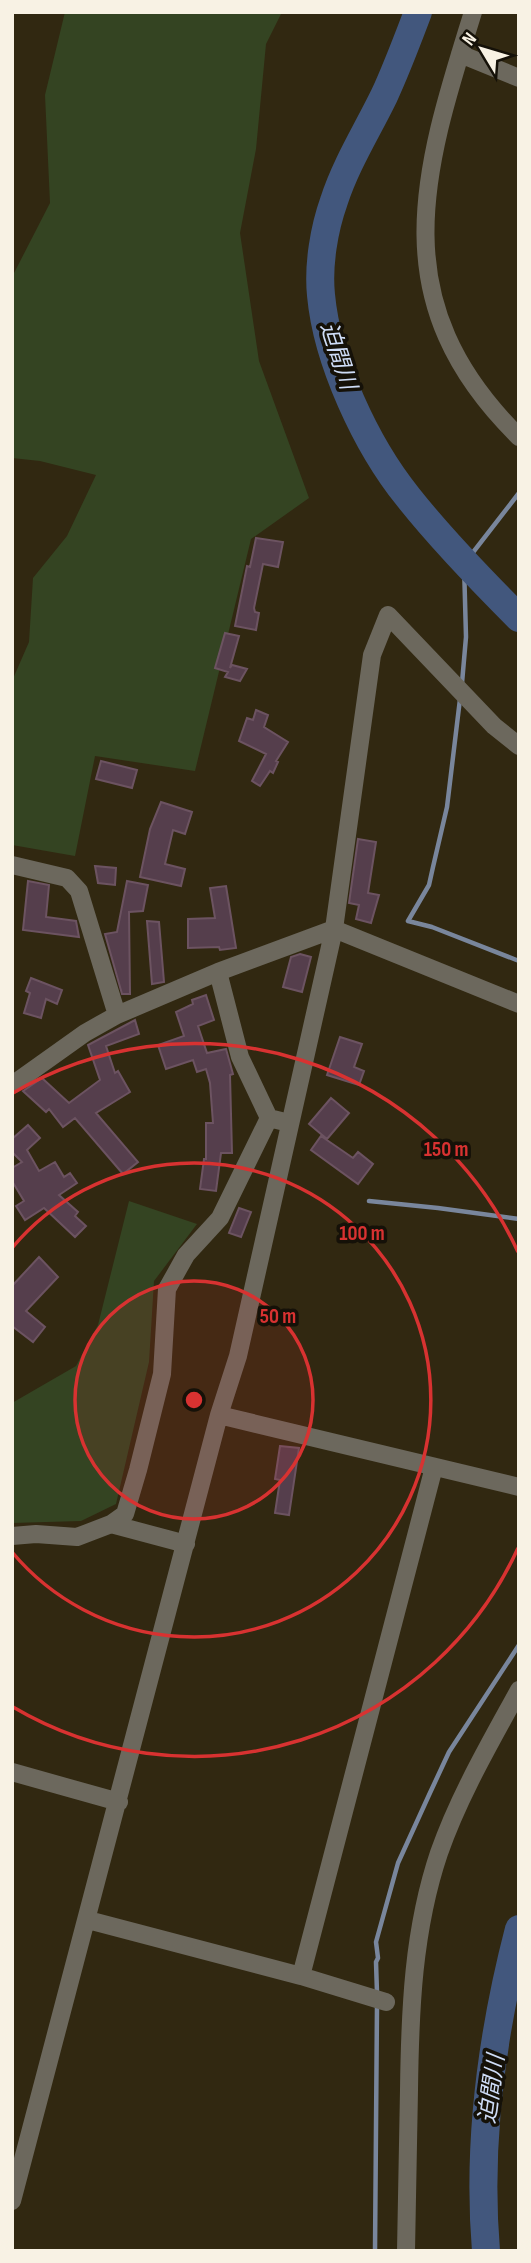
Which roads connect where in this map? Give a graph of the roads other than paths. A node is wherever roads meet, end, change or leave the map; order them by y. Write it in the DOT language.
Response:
graph roads {
  1 [pos="473,12"];
  2 [pos="460,54"];
  3 [pos="519,78"];
  4 [pos="519,437"];
  5 [pos="519,747"];
  6 [pos="12,865"];
  7 [pos="334,929"];
  8 [pos="218,972"];
  9 [pos="519,1004"];
  10 [pos="117,1015"];
  11 [pos="12,1085"];
  12 [pos="269,1118"];
  13 [pos="291,1124"];
  14 [pos="219,1415"];
  15 [pos="434,1466"];
  16 [pos="519,1487"];
  17 [pos="111,1524"];
  18 [pos="12,1536"];
  19 [pos="186,1544"];
  20 [pos="519,1690"];
  21 [pos="12,1772"];
  22 [pos="119,1802"];
  23 [pos="88,1920"];
  24 [pos="301,1976"];
  25 [pos="386,2002"];
  26 [pos="14,2190"];
  27 [pos="406,2251"];
  1 -- 2 [label="street"];
  2 -- 3 [label="street"];
  2 -- 4 [label="street"];
  5 -- 7 [label="street"];
  6 -- 10 [label="street"];
  7 -- 8 [label="street"];
  7 -- 9 [label="street"];
  7 -- 13 [label="street"];
  8 -- 10 [label="street"];
  8 -- 12 [label="street"];
  10 -- 11 [label="street"];
  12 -- 13 [label="street"];
  12 -- 17 [label="street"];
  13 -- 14 [label="street"];
  14 -- 15 [label="street"];
  14 -- 19 [label="street"];
  15 -- 16 [label="street"];
  15 -- 24 [label="street"];
  17 -- 18 [label="street"];
  17 -- 19 [label="street"];
  19 -- 22 [label="street"];
  20 -- 27 [label="street"];
  21 -- 22 [label="street"];
  22 -- 23 [label="street"];
  23 -- 24 [label="street"];
  23 -- 26 [label="street"];
  24 -- 25 [label="street"];
}
